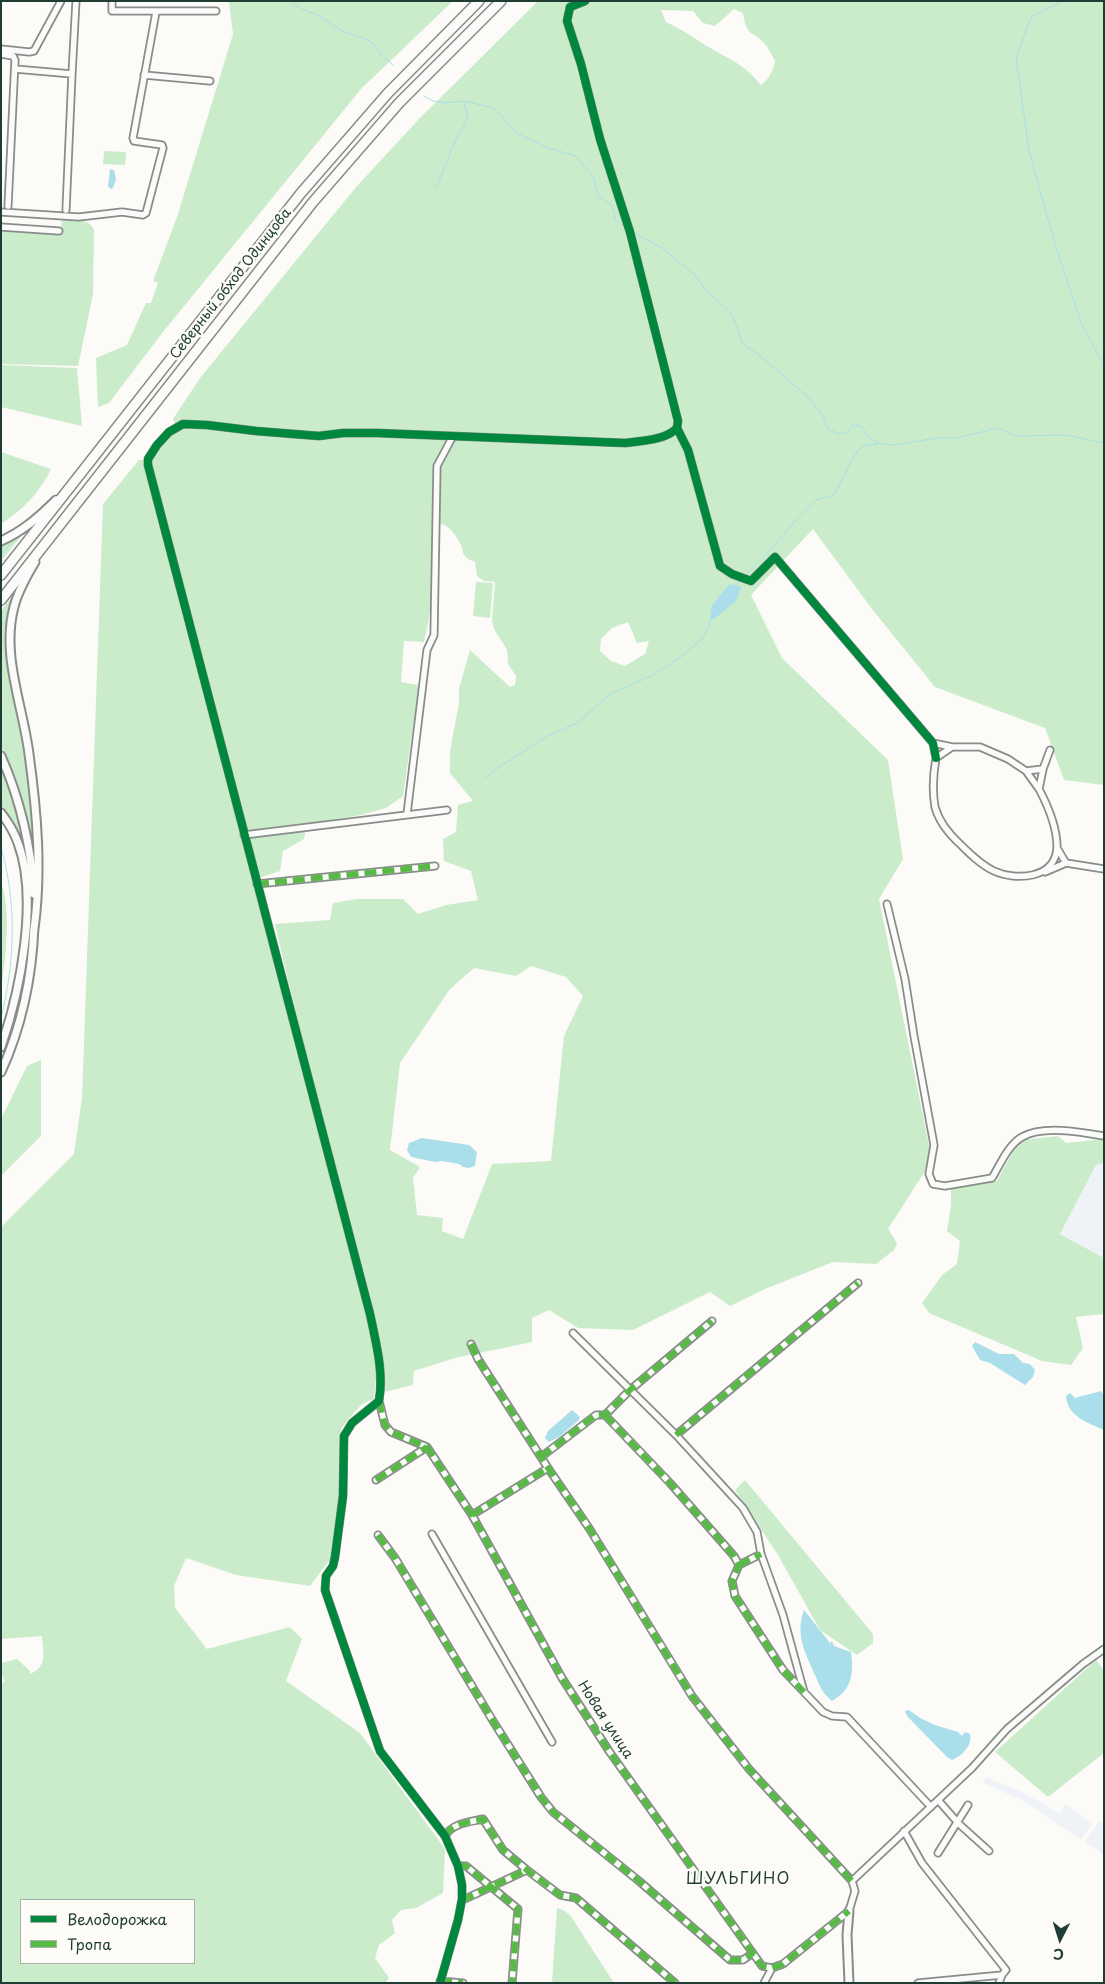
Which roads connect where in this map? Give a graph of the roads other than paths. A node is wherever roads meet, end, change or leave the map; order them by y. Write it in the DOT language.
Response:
graph roads {
  1 [pos="61,1"];
  2 [pos="76,1"];
  3 [pos="112,1"];
  4 [pos="479,1"];
  5 [pos="501,1"];
  6 [pos="585,1"];
  7 [pos="156,12"];
  8 [pos="216,12"];
  9 [pos="1,49"];
  10 [pos="1,54"];
  11 [pos="15,70"];
  12 [pos="72,74"];
  13 [pos="144,74"];
  14 [pos="210,81"];
  15 [pos="8,206"];
  16 [pos="66,210"];
  17 [pos="1,212"];
  18 [pos="1,227"];
  19 [pos="59,231"];
  20 [pos="677,428"];
  21 [pos="453,436"];
  22 [pos="74,482"];
  23 [pos="1,541"];
  24 [pos="45,544"];
  25 [pos="1,575"];
  26 [pos="1,600"];
  27 [pos="933,742"];
  28 [pos="952,748"];
  29 [pos="1050,750"];
  30 [pos="1,756"];
  31 [pos="936,758"];
  32 [pos="1043,769"];
  33 [pos="1026,771"];
  34 [pos="1039,789"];
  35 [pos="447,810"];
  36 [pos="1,813"];
  37 [pos="407,814"];
  38 [pos="244,835"];
  39 [pos="1057,848"];
  40 [pos="1066,863"];
  41 [pos="435,866"];
  42 [pos="1104,869"];
  43 [pos="1042,873"];
  44 [pos="257,884"];
  45 [pos="887,904"];
  46 [pos="34,929"];
  47 [pos="1,1047"];
  48 [pos="1,1072"];
  49 [pos="1104,1136"];
  50 [pos="858,1284"];
  51 [pos="712,1321"];
  52 [pos="573,1333"];
  53 [pos="471,1344"];
  54 [pos="630,1390"];
  55 [pos="379,1401"];
  56 [pos="605,1415"];
  57 [pos="676,1436"];
  58 [pos="427,1447"];
  59 [pos="541,1457"];
  60 [pos="548,1468"];
  61 [pos="376,1480"];
  62 [pos="472,1515"];
  63 [pos="432,1534"];
  64 [pos="378,1535"];
  65 [pos="761,1554"];
  66 [pos="739,1565"];
  67 [pos="1104,1649"];
  68 [pos="804,1692"];
  69 [pos="552,1742"];
  70 [pos="938,1800"];
  71 [pos="968,1805"];
  72 [pos="931,1807"];
  73 [pos="957,1823"];
  74 [pos="904,1831"];
  75 [pos="445,1836"];
  76 [pos="989,1851"];
  77 [pos="938,1853"];
  78 [pos="458,1866"];
  79 [pos="526,1870"];
  80 [pos="852,1881"];
  81 [pos="492,1887"];
  82 [pos="462,1898"];
  83 [pos="849,1911"];
  84 [pos="753,1953"];
  85 [pos="772,1968"];
  86 [pos="1004,1973"];
  87 [pos="440,1982"];
  88 [pos="463,1983"];
  89 [pos="512,1983"];
  90 [pos="675,1983"];
  91 [pos="764,1983"];
  92 [pos="849,1983"];
  93 [pos="918,1983"];
  94 [pos="999,1983"];
  1 -- 9 [label="street"];
  2 -- 12 [label="street"];
  3 -- 7 [label="street"];
  4 -- 22 [label="highway, Северный обход Одинцова"];
  5 -- 24 [label="highway, Северный обход Одинцова"];
  6 -- 20 [label="street"];
  7 -- 8 [label="street"];
  7 -- 13 [label="street"];
  10 -- 11 [label="street"];
  11 -- 12 [label="street"];
  11 -- 15 [label="street"];
  12 -- 16 [label="street"];
  13 -- 14 [label="street"];
  13 -- 17 [label="street"];
  18 -- 19 [label="street"];
  20 -- 21 [label="street"];
  20 -- 27 [label="street"];
  21 -- 37 [label="street"];
  21 -- 38 [label="street"];
  22 -- 23 [label="street"];
  22 -- 25 [label="highway, Северный обход Одинцова"];
  24 -- 26 [label="highway, Северный обход Одинцова"];
  24 -- 46 [label="street"];
  27 -- 28 [label="street"];
  27 -- 31 [label="street"];
  28 -- 31 [label="street"];
  28 -- 33 [label="street"];
  29 -- 32 [label="street"];
  30 -- 46 [label="street"];
  31 -- 43 [label="street"];
  32 -- 33 [label="street"];
  32 -- 34 [label="street"];
  33 -- 34 [label="street"];
  34 -- 39 [label="street"];
  35 -- 37 [label="street"];
  36 -- 47 [label="street"];
  37 -- 38 [label="street"];
  38 -- 44 [label="street"];
  39 -- 40 [label="street"];
  39 -- 43 [label="street"];
  40 -- 42 [label="street"];
  40 -- 43 [label="street"];
  41 -- 44 [label="street"];
  44 -- 55 [label="street"];
  45 -- 49 [label="street"];
  46 -- 48 [label="street"];
  50 -- 57 [label="street"];
  51 -- 54 [label="street"];
  52 -- 54 [label="street"];
  53 -- 59 [label="street"];
  54 -- 56 [label="street"];
  54 -- 57 [label="street"];
  55 -- 58 [label="street"];
  55 -- 75 [label="street"];
  56 -- 59 [label="street"];
  56 -- 66 [label="street"];
  57 -- 65 [label="street"];
  58 -- 61 [label="street"];
  58 -- 62 [label="street, Новая улица"];
  59 -- 60 [label="street"];
  60 -- 62 [label="street"];
  60 -- 80 [label="street"];
  62 -- 84 [label="street, Новая улица"];
  63 -- 69 [label="street"];
  64 -- 84 [label="street"];
  65 -- 66 [label="street"];
  65 -- 68 [label="street"];
  66 -- 68 [label="street"];
  67 -- 70 [label="street"];
  68 -- 72 [label="street"];
  70 -- 72 [label="street"];
  70 -- 73 [label="street"];
  71 -- 73 [label="street"];
  72 -- 74 [label="street"];
  73 -- 76 [label="street"];
  73 -- 77 [label="street"];
  74 -- 80 [label="street"];
  74 -- 86 [label="street"];
  75 -- 78 [label="street"];
  75 -- 79 [label="street"];
  78 -- 81 [label="street"];
  78 -- 82 [label="street"];
  79 -- 81 [label="street"];
  79 -- 90 [label="street"];
  80 -- 83 [label="street"];
  81 -- 82 [label="street"];
  81 -- 89 [label="street"];
  82 -- 87 [label="street"];
  83 -- 85 [label="street"];
  83 -- 92 [label="street"];
  84 -- 85 [label="street, Новая улица"];
  85 -- 91 [label="street"];
  86 -- 93 [label="street"];
  86 -- 94 [label="street"];
  87 -- 88 [label="street"];
}
